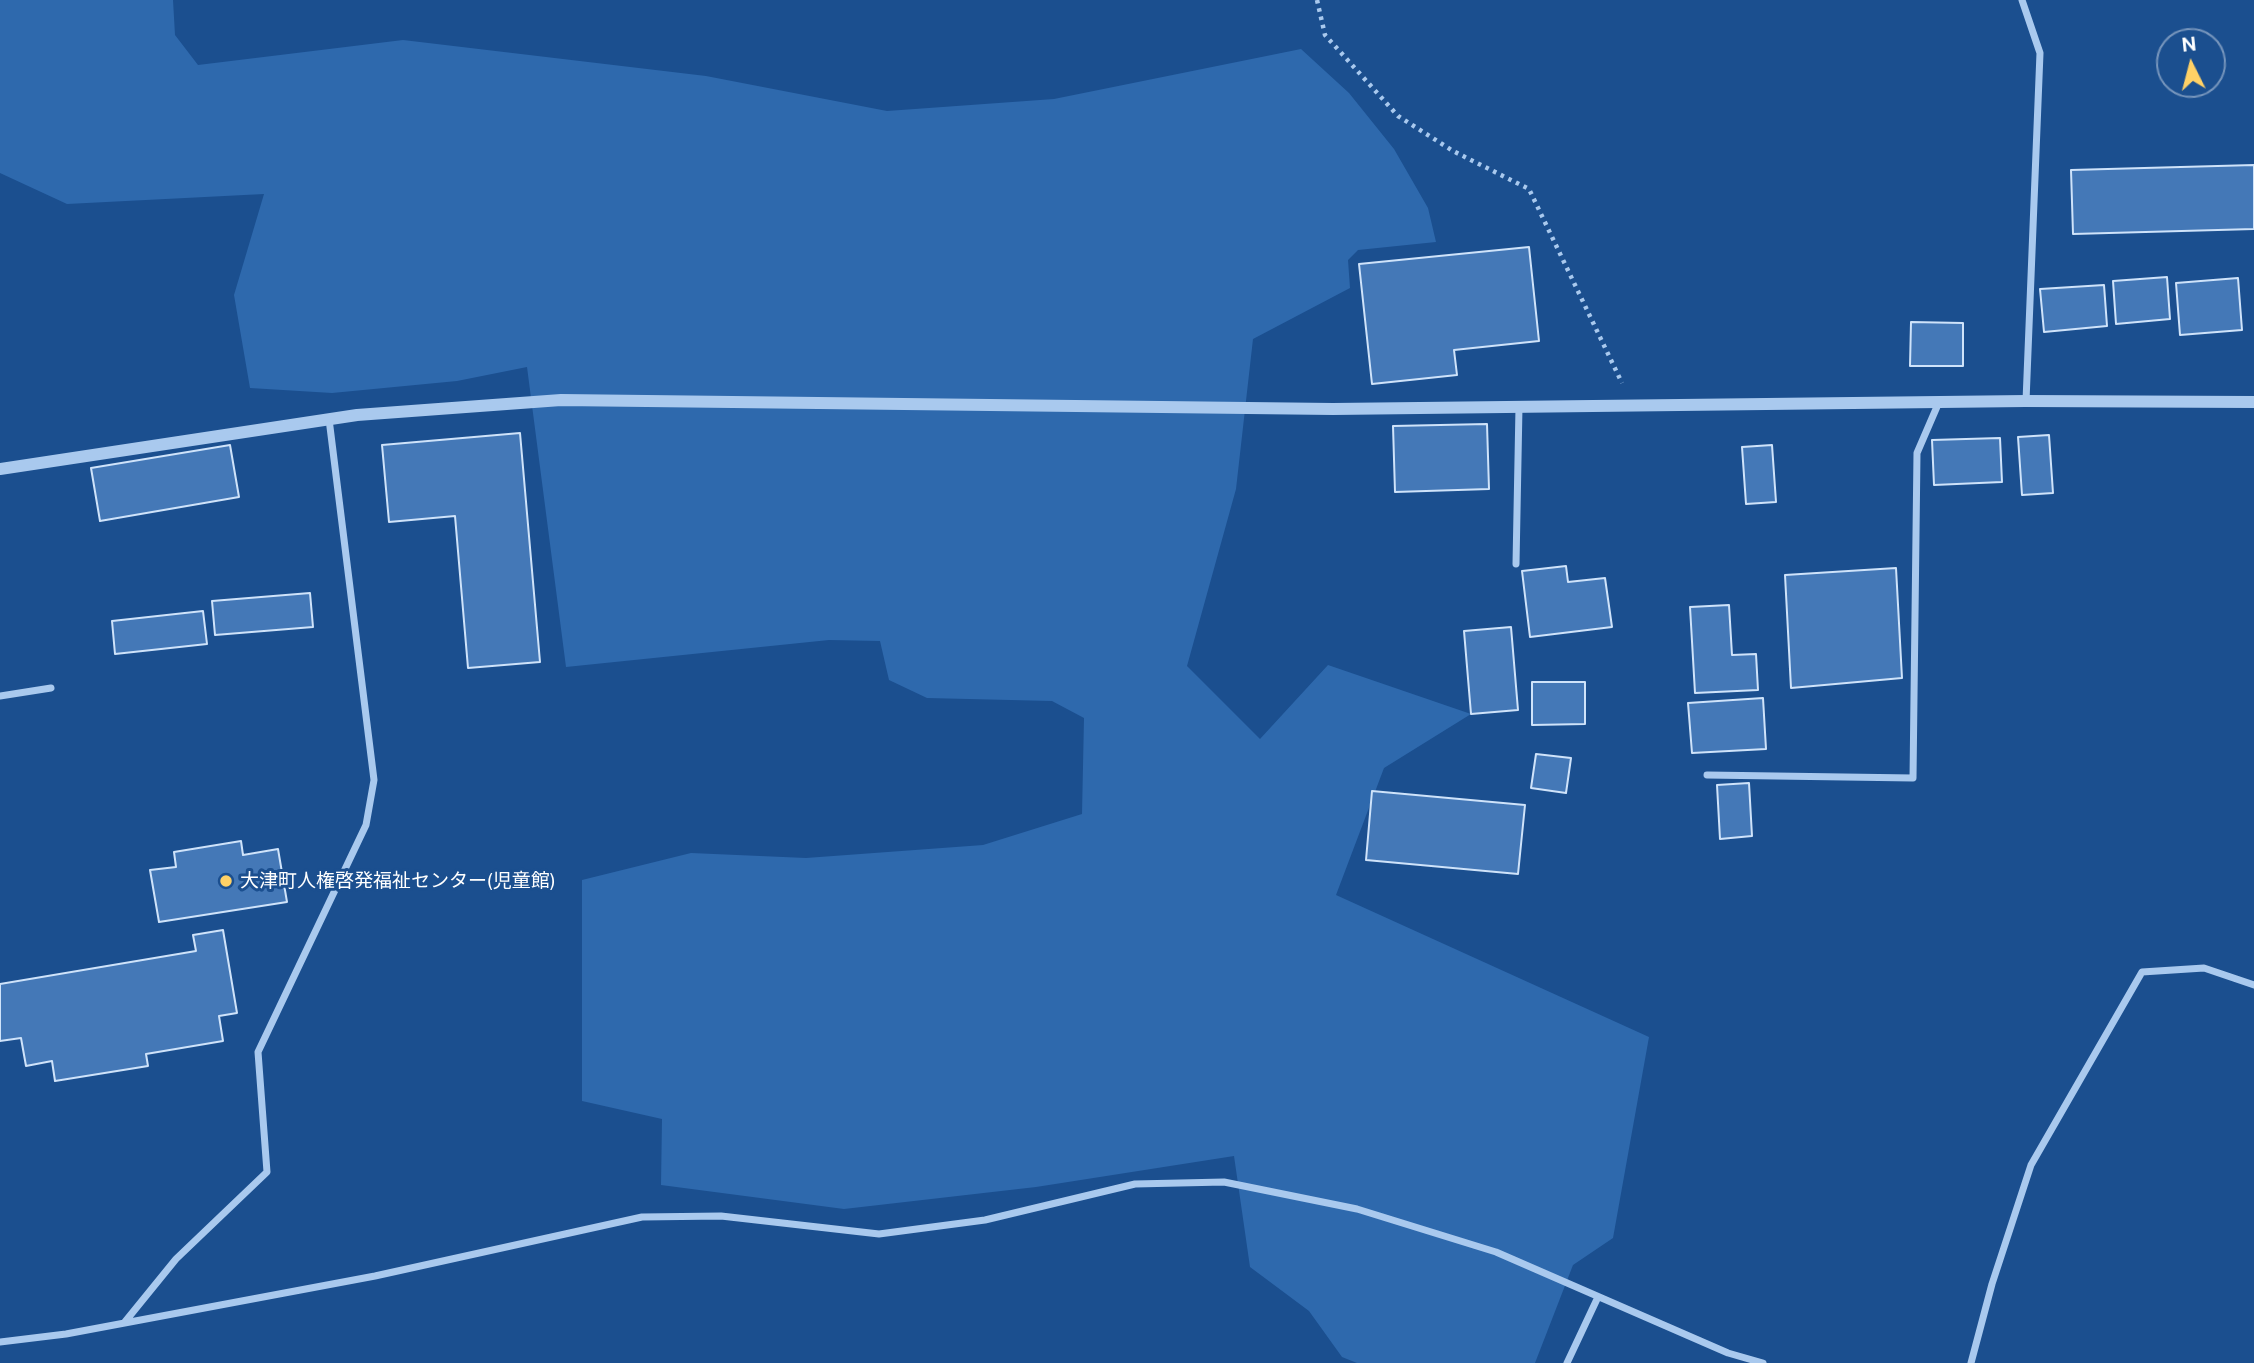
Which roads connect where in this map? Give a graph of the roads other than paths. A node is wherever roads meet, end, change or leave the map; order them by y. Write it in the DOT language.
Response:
graph roads {
  1 [pos="2022,0"];
  2 [pos="1939,401"];
  3 [pos="2026,401"];
  4 [pos="2254,402"];
  5 [pos="1519,407"];
  6 [pos="330,419"];
  7 [pos="0,469"];
  8 [pos="1516,564"];
  9 [pos="51,688"];
  10 [pos="0,696"];
  11 [pos="1707,775"];
  12 [pos="2254,985"];
  13 [pos="1598,1297"];
  14 [pos="124,1324"];
  15 [pos="0,1342"];
  16 [pos="1567,1363"];
  17 [pos="1763,1363"];
  18 [pos="1971,1363"];
  1 -- 3 [label="street"];
  2 -- 3 [label="street"];
  2 -- 5 [label="street"];
  2 -- 11 [label="street"];
  3 -- 4 [label="street"];
  5 -- 6 [label="street"];
  5 -- 8 [label="street"];
  6 -- 7 [label="street"];
  6 -- 14 [label="street"];
  9 -- 10 [label="street"];
  12 -- 18 [label="street"];
  13 -- 14 [label="street"];
  13 -- 16 [label="street"];
  13 -- 17 [label="street"];
  14 -- 15 [label="street"];
}
